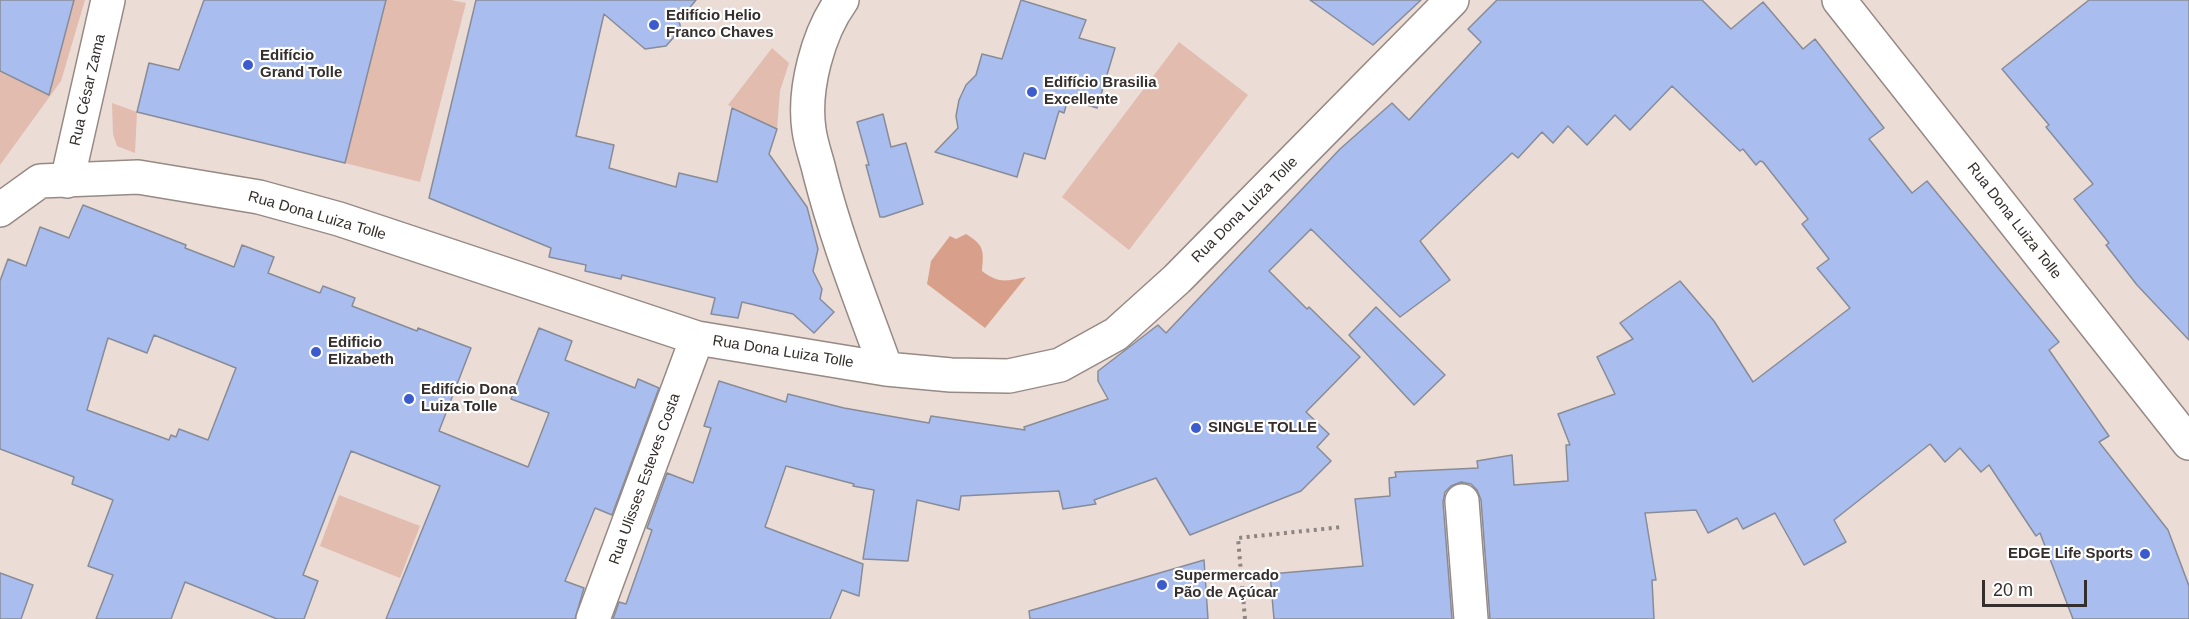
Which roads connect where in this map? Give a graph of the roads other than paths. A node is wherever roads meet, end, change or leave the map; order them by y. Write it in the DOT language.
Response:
graph roads {
  1 [pos="108,0"];
  2 [pos="842,0"];
  3 [pos="1452,0"];
  4 [pos="1839,0"];
  5 [pos="67,181"];
  6 [pos="0,210"];
  7 [pos="697,338"];
  8 [pos="886,369"];
  9 [pos="2189,441"];
  10 [pos="1462,501"];
  11 [pos="593,619"];
  12 [pos="1471,619"];
  1 -- 5 [label="street, Rua César Zama"];
  2 -- 8 [label="street"];
  3 -- 8 [label="street, Rua Dona Luiza Tolle"];
  4 -- 9 [label="street, Rua Dona Luiza Tolle"];
  5 -- 6 [label="street, Rua Dona Luiza Tolle"];
  5 -- 7 [label="street, Rua Dona Luiza Tolle"];
  7 -- 8 [label="street, Rua Dona Luiza Tolle"];
  7 -- 11 [label="street, Rua Ulisses Esteves Costa"];
  10 -- 12 [label="street"];
}
